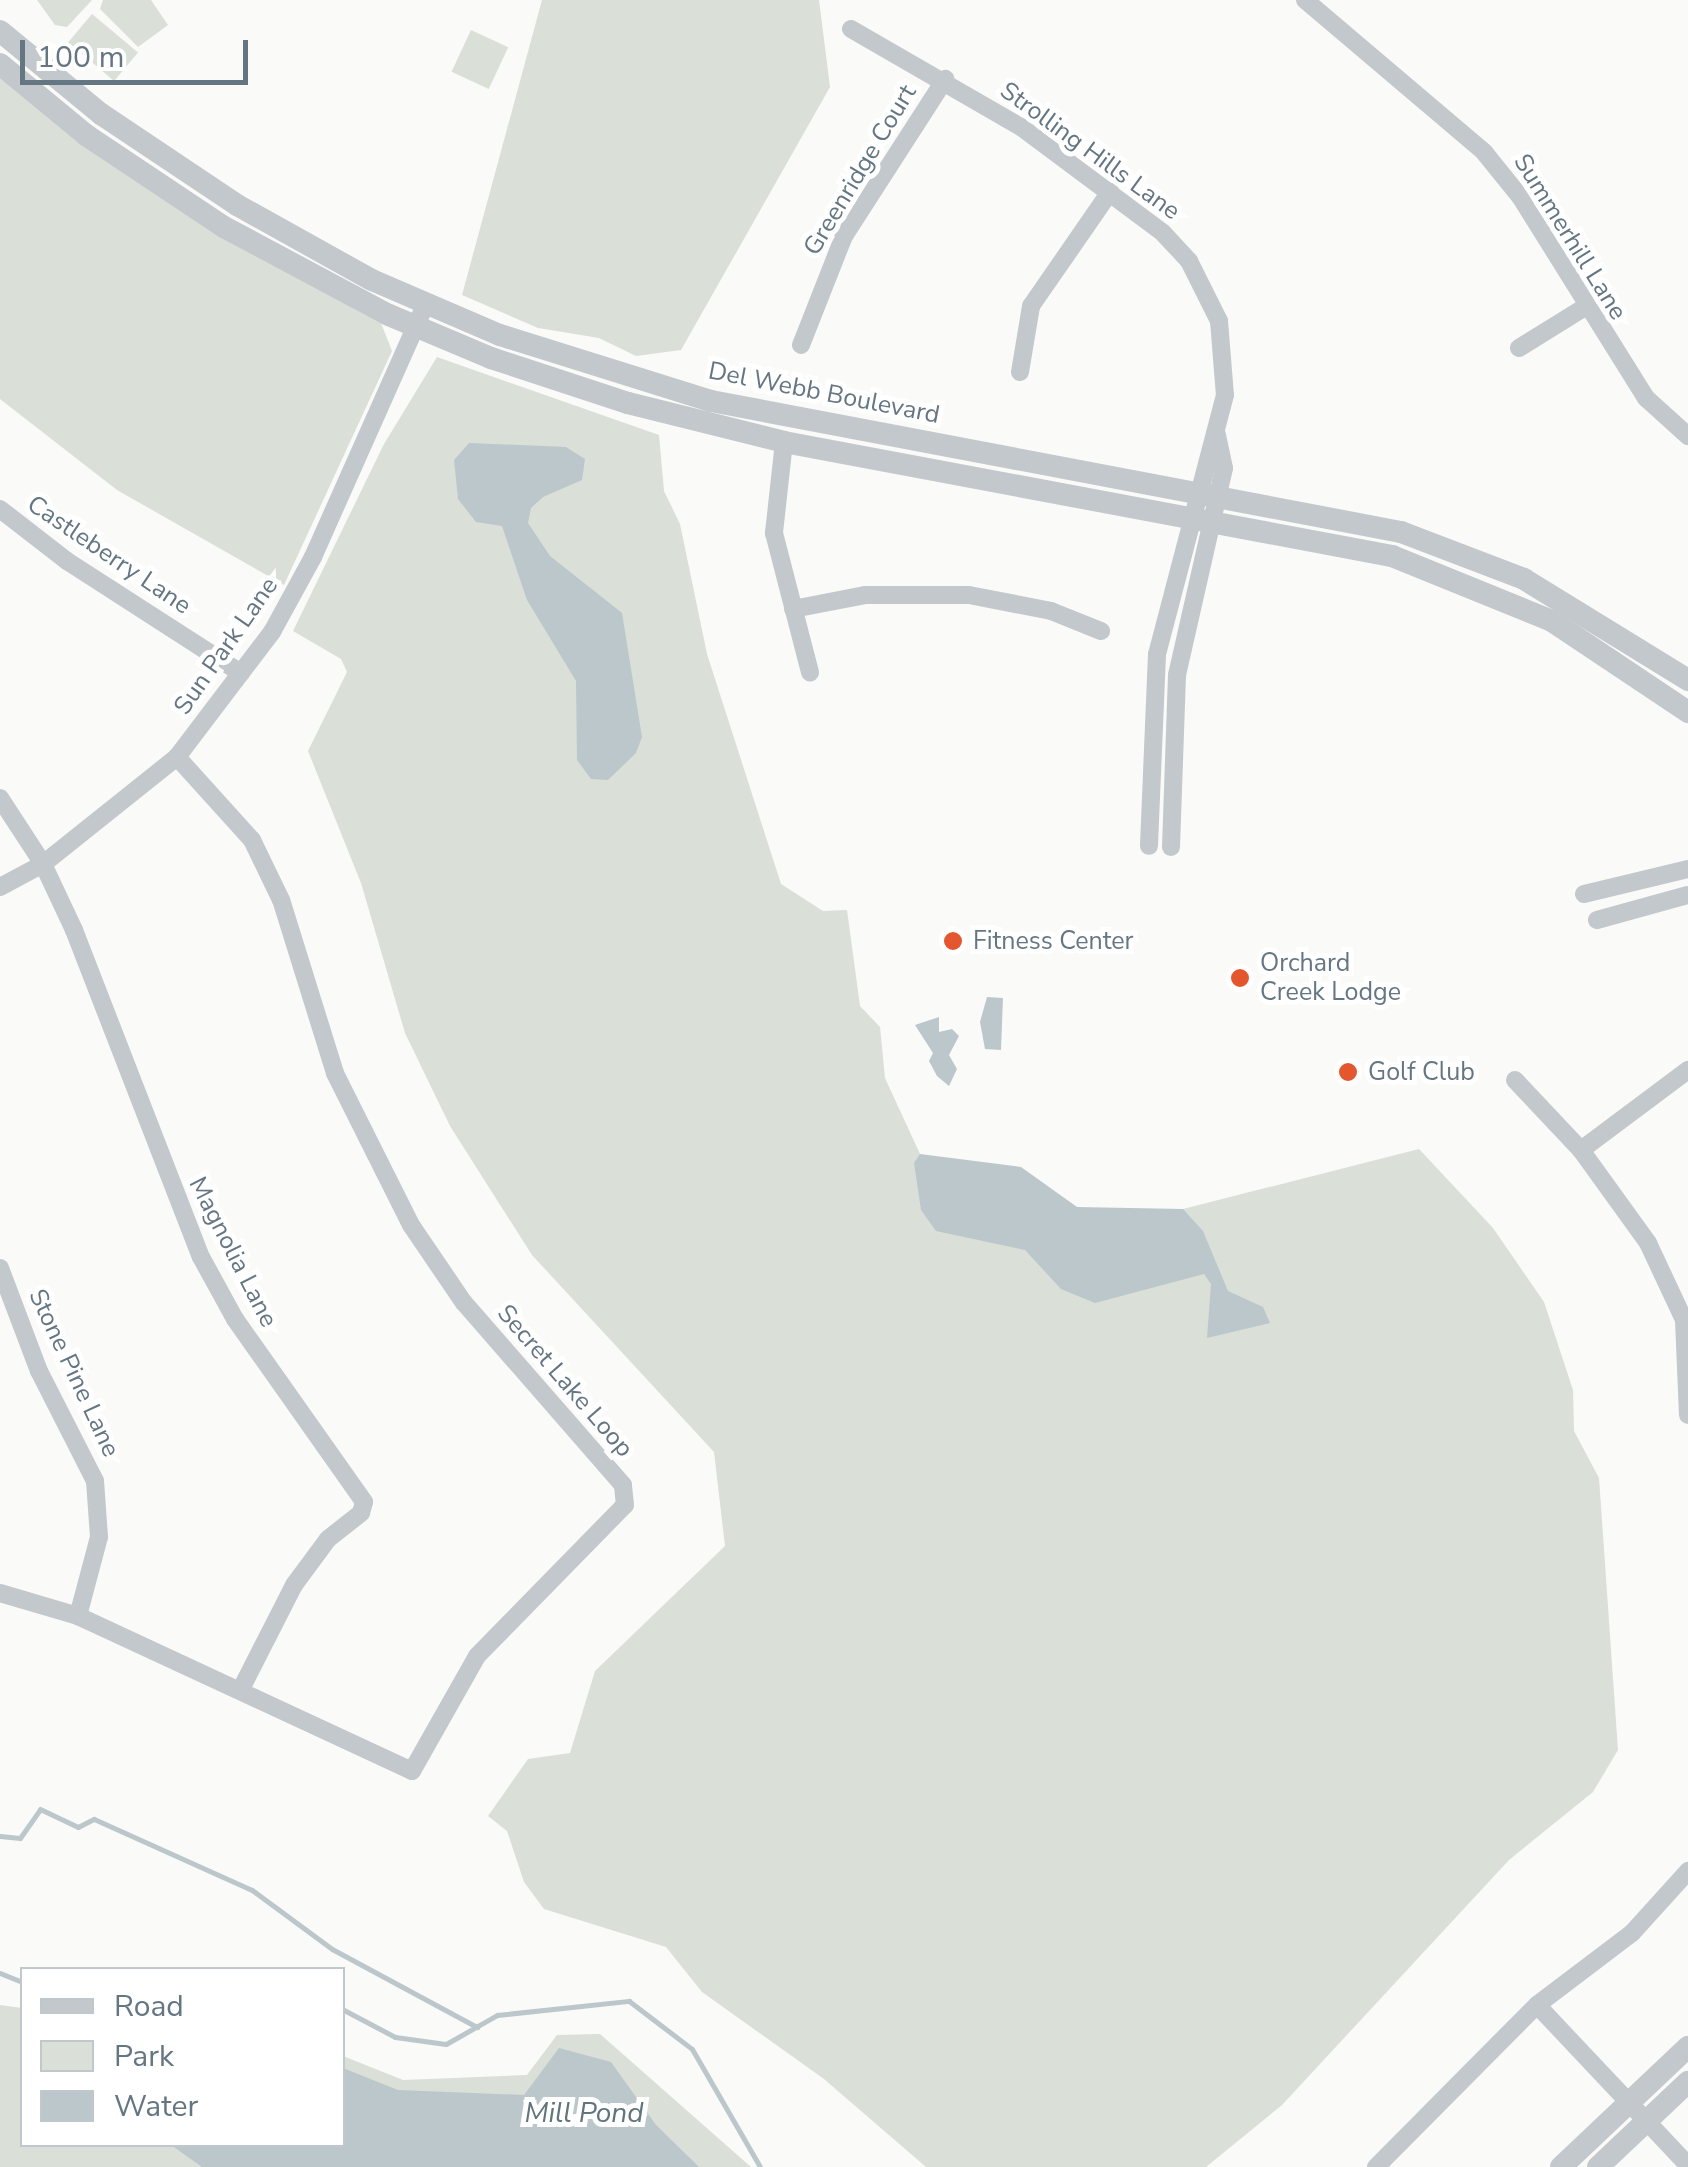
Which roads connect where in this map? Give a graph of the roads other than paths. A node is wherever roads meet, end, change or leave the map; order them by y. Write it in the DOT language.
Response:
graph roads {
  1 [pos="1305,0"];
  2 [pos="851,29"];
  3 [pos="0,31"];
  4 [pos="0,64"];
  5 [pos="945,79"];
  6 [pos="1110,192"];
  7 [pos="425,305"];
  8 [pos="1584,306"];
  9 [pos="415,327"];
  10 [pos="802,345"];
  11 [pos="1519,348"];
  12 [pos="1020,372"];
  13 [pos="1688,436"];
  14 [pos="784,442"];
  15 [pos="1208,492"];
  16 [pos="0,510"];
  17 [pos="1203,516"];
  18 [pos="792,609"];
  19 [pos="1101,631"];
  20 [pos="810,672"];
  21 [pos="241,673"];
  22 [pos="1688,680"];
  23 [pos="1688,712"];
  24 [pos="177,757"];
  25 [pos="0,798"];
  26 [pos="1148,846"];
  27 [pos="1171,847"];
  28 [pos="43,864"];
  29 [pos="1688,868"];
  30 [pos="0,887"];
  31 [pos="1584,894"];
  32 [pos="1688,895"];
  33 [pos="1597,920"];
  34 [pos="1688,1070"];
  35 [pos="1514,1080"];
  36 [pos="1580,1150"];
  37 [pos="0,1268"];
  38 [pos="4,1290"];
  39 [pos="1688,1416"];
  40 [pos="0,1592"];
  41 [pos="78,1616"];
  42 [pos="241,1689"];
  43 [pos="1688,1870"];
  44 [pos="1537,2005"];
  45 [pos="1688,2047"];
  46 [pos="1688,2082"];
  47 [pos="1638,2111"];
  48 [pos="1688,2165"];
  49 [pos="1376,2167"];
  50 [pos="1561,2167"];
  51 [pos="1598,2167"];
  1 -- 8 [label="street, Summerhill Lane"];
  2 -- 5 [label="street, Strolling Hills Lane"];
  3 -- 7 [label="street, Del Webb Boulevard"];
  4 -- 9 [label="street, Del Webb Boulevard"];
  5 -- 6 [label="street, Strolling Hills Lane"];
  5 -- 10 [label="street, Greenridge Court"];
  6 -- 12 [label="street"];
  6 -- 15 [label="street, Strolling Hills Lane"];
  7 -- 9 [label="street, Sun Park Lane"];
  7 -- 15 [label="street, Del Webb Boulevard"];
  8 -- 11 [label="street"];
  8 -- 13 [label="street, Summerhill Lane"];
  9 -- 14 [label="street, Del Webb Boulevard"];
  9 -- 21 [label="street, Sun Park Lane"];
  14 -- 17 [label="street, Del Webb Boulevard"];
  14 -- 18 [label="street"];
  15 -- 17 [label="street, Strolling Hills Lane"];
  15 -- 22 [label="street, Del Webb Boulevard"];
  16 -- 21 [label="street, Castleberry Lane"];
  17 -- 23 [label="street, Del Webb Boulevard"];
  17 -- 26 [label="street"];
  17 -- 27 [label="street"];
  18 -- 19 [label="street"];
  18 -- 20 [label="street"];
  21 -- 24 [label="street, Sun Park Lane"];
  24 -- 28 [label="street, Sun Park Lane"];
  24 -- 42 [label="street, Secret Lake Loop"];
  25 -- 28 [label="street, Magnolia Lane"];
  28 -- 30 [label="street, Sun Park Lane"];
  28 -- 42 [label="street, Magnolia Lane"];
  29 -- 31 [label="street"];
  32 -- 33 [label="street"];
  34 -- 36 [label="street"];
  35 -- 36 [label="street"];
  36 -- 39 [label="street"];
  37 -- 38 [label="street, Stone Pine Lane"];
  38 -- 41 [label="street, Stone Pine Lane"];
  40 -- 41 [label="street, Secret Lake Loop"];
  41 -- 42 [label="street, Secret Lake Loop"];
  43 -- 44 [label="street"];
  44 -- 47 [label="street"];
  44 -- 49 [label="street"];
  45 -- 47 [label="street"];
  46 -- 47 [label="street"];
  47 -- 48 [label="street"];
  47 -- 50 [label="street"];
  47 -- 51 [label="street"];
}
